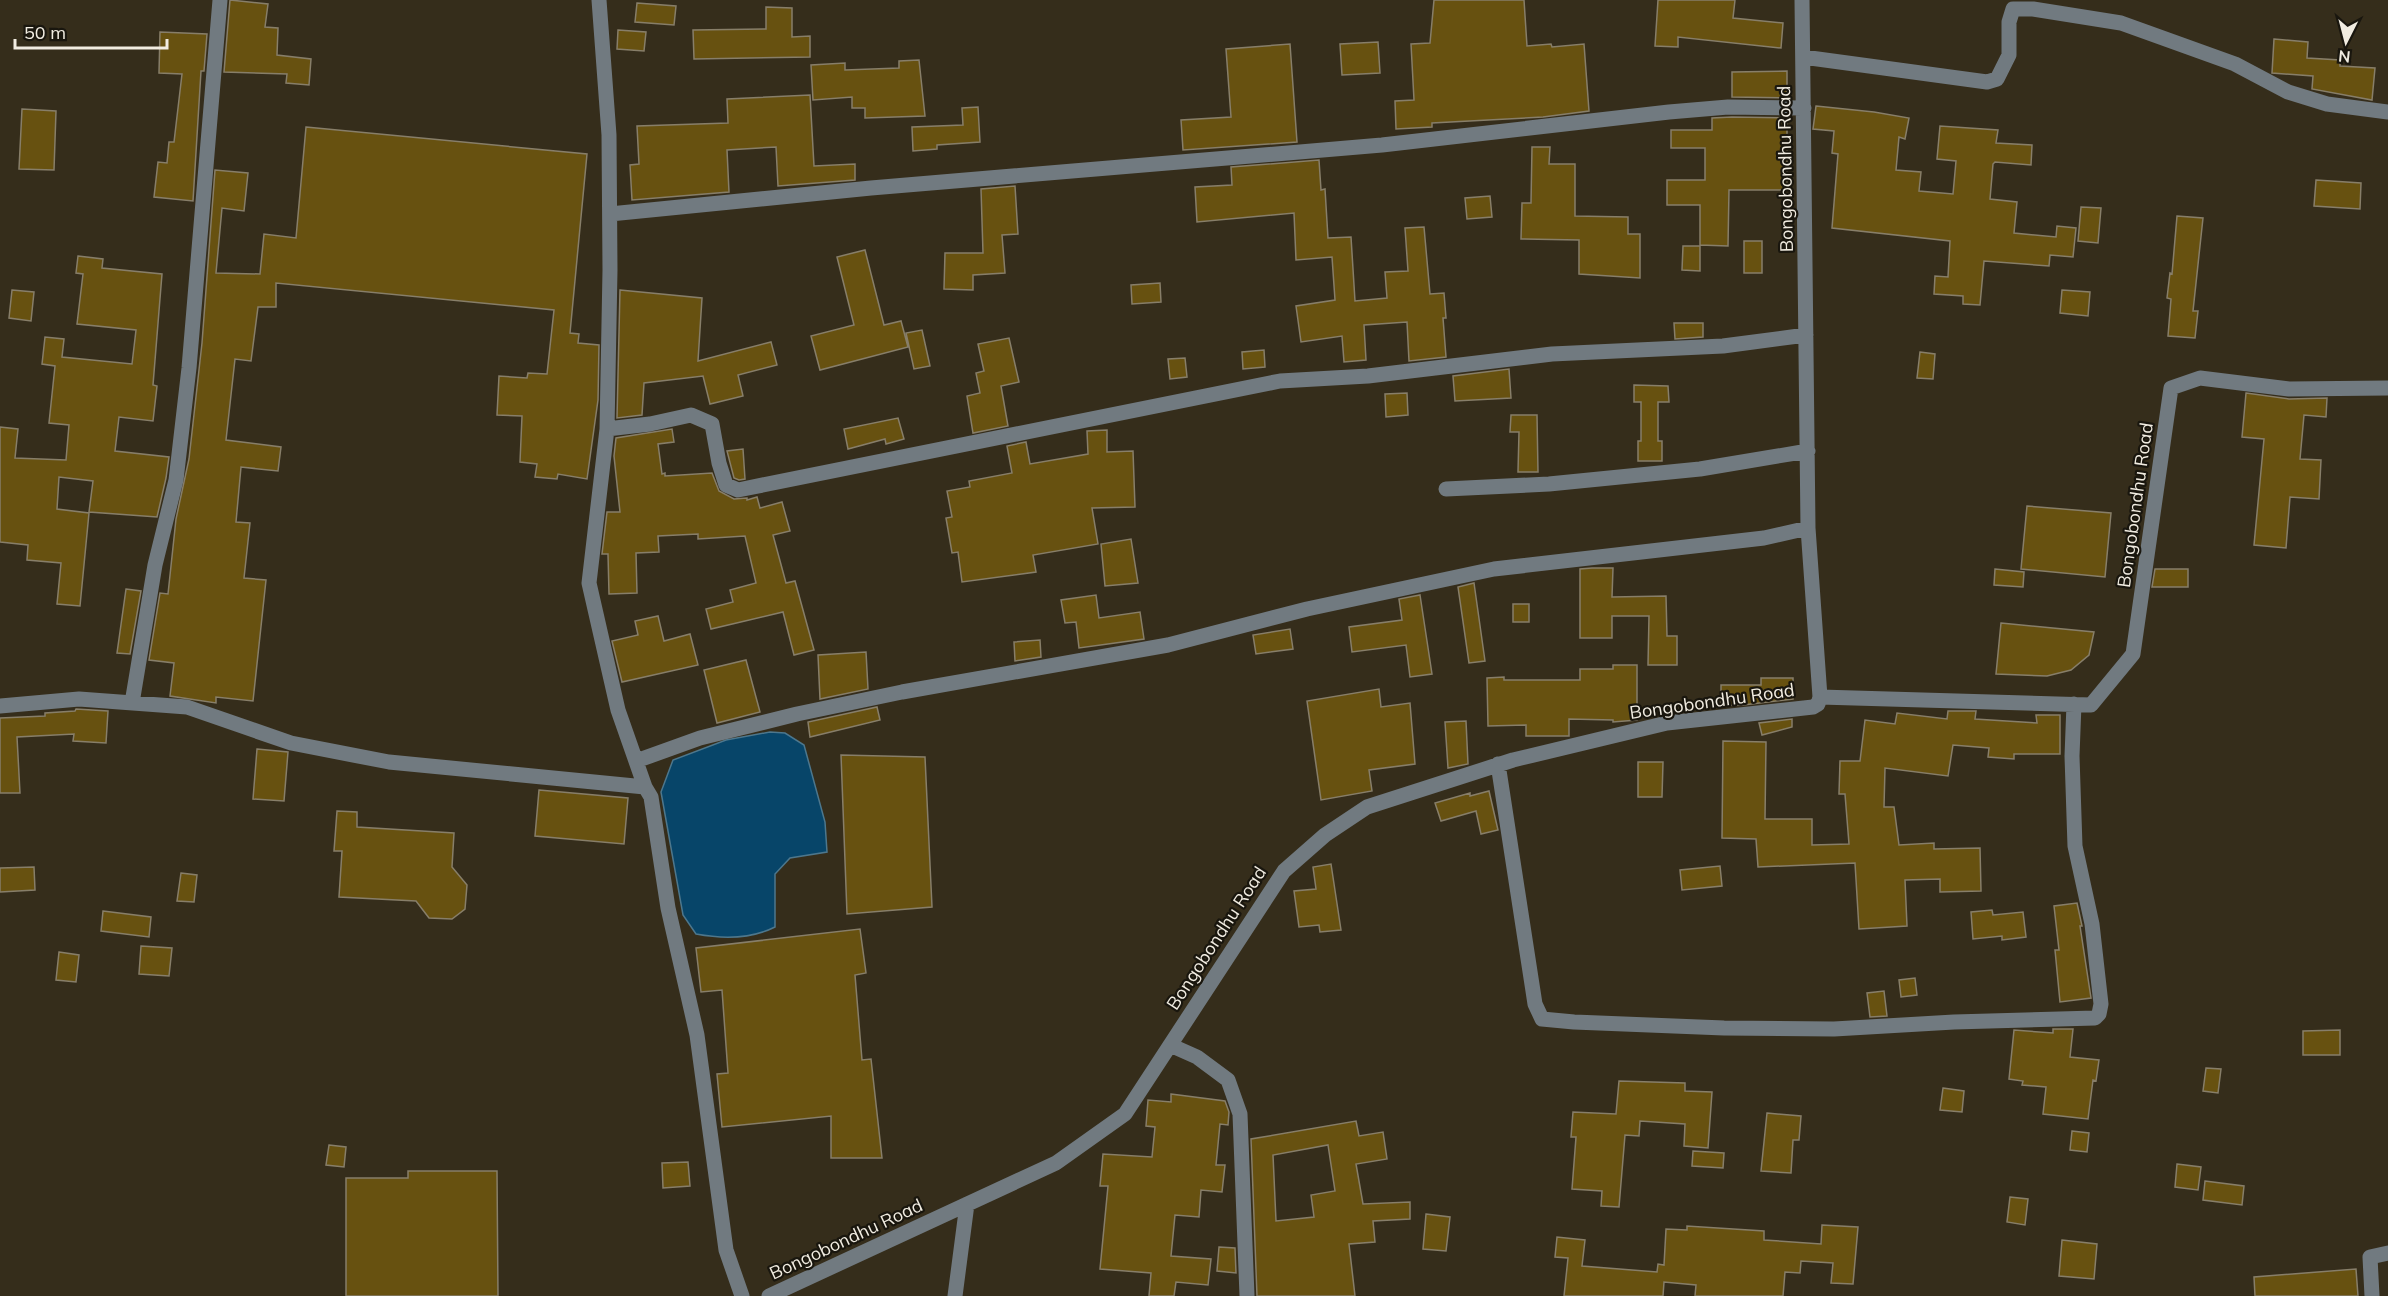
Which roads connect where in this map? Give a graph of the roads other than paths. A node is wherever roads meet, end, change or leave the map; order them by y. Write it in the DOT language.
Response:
graph roads {
  1 [pos="220,0"];
  2 [pos="599,0"];
  3 [pos="1802,0"];
  4 [pos="1803,57"];
  5 [pos="1804,108"];
  6 [pos="2388,112"];
  7 [pos="610,214"];
  8 [pos="1806,335"];
  9 [pos="2388,388"];
  10 [pos="607,429"];
  11 [pos="1808,451"];
  12 [pos="1446,489"];
  13 [pos="1808,528"];
  14 [pos="1820,698"];
  15 [pos="132,703"];
  16 [pos="2073,704"];
  17 [pos="0,706"];
  18 [pos="636,761"];
  19 [pos="1498,764"];
  20 [pos="645,787"];
  21 [pos="1170,1046"];
  22 [pos="967,1204"];
  23 [pos="2388,1253"];
  24 [pos="742,1296"];
  25 [pos="770,1296"];
  26 [pos="955,1296"];
  27 [pos="1247,1296"];
  28 [pos="2372,1296"];
  1 -- 15 [label="street"];
  2 -- 7 [label="street"];
  3 -- 4 [label="street, Bongobondhu Road"];
  4 -- 5 [label="street, Bongobondhu Road"];
  4 -- 6 [label="street"];
  5 -- 7 [label="street"];
  5 -- 8 [label="street, Bongobondhu Road"];
  7 -- 10 [label="street"];
  8 -- 10 [label="street"];
  8 -- 11 [label="street, Bongobondhu Road"];
  9 -- 16 [label="street, Bongobondhu Road"];
  10 -- 18 [label="street"];
  11 -- 12 [label="street"];
  11 -- 13 [label="street, Bongobondhu Road"];
  13 -- 14 [label="street, Bongobondhu Road"];
  13 -- 18 [label="street"];
  14 -- 16 [label="street, Bongobondhu Road"];
  14 -- 19 [label="street, Bongobondhu Road"];
  15 -- 17 [label="street"];
  15 -- 20 [label="street"];
  16 -- 19 [label="street"];
  18 -- 20 [label="street"];
  19 -- 21 [label="street, Bongobondhu Road"];
  20 -- 24 [label="street"];
  21 -- 22 [label="street, Bongobondhu Road"];
  21 -- 27 [label="street"];
  22 -- 25 [label="street, Bongobondhu Road"];
  22 -- 26 [label="street"];
  23 -- 28 [label="street"];
}
